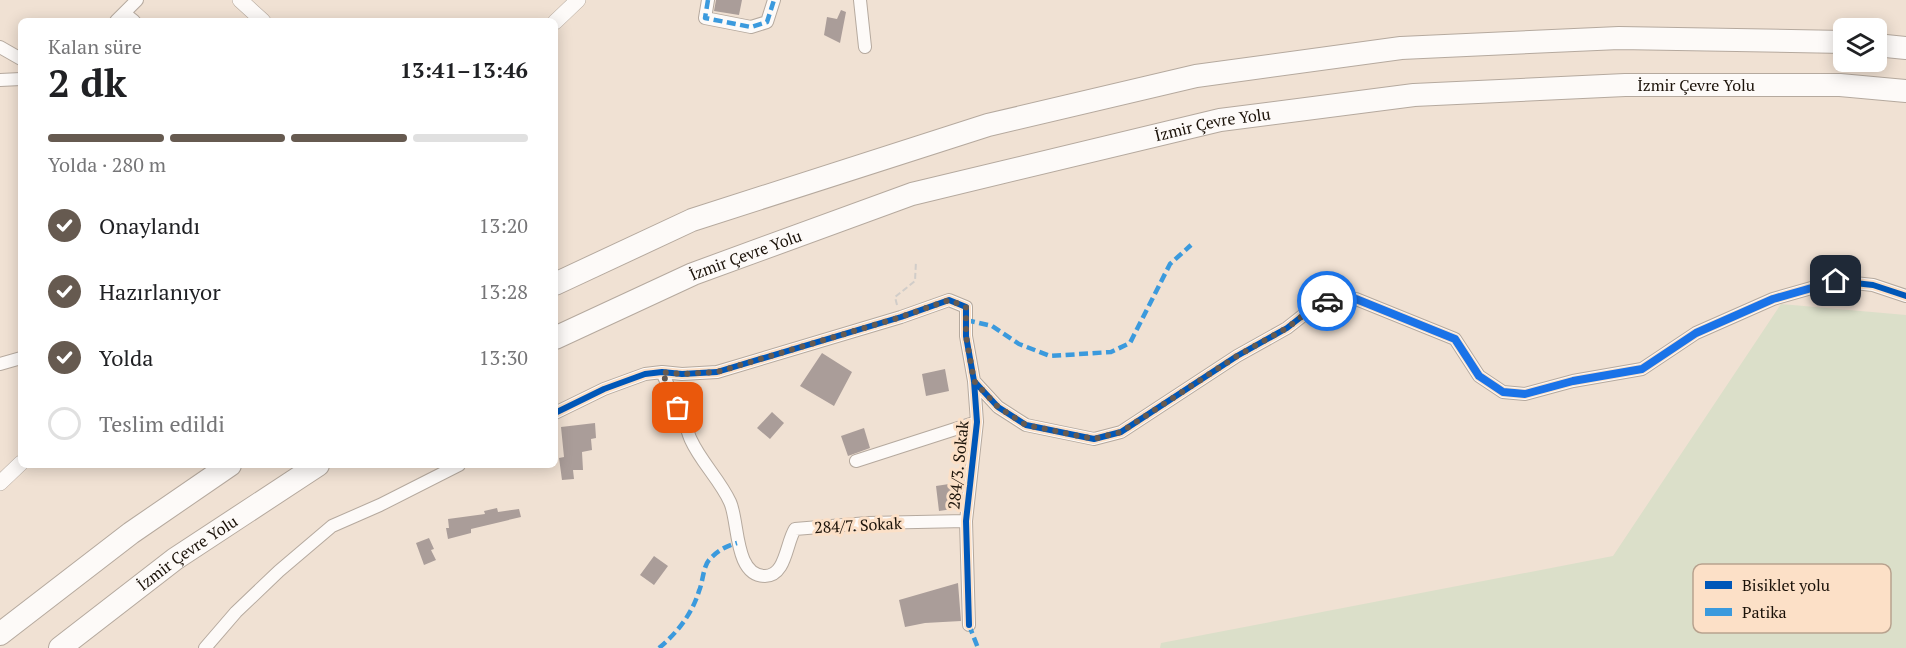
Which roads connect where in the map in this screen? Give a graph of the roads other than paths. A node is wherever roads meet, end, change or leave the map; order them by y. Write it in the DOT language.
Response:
graph roads {
  1 [pos="137,0"];
  2 [pos="240,0"];
  3 [pos="578,0"];
  4 [pos="708,0"];
  5 [pos="774,0"];
  6 [pos="860,0"];
  7 [pos="125,18"];
  8 [pos="261,18"];
  9 [pos="558,19"];
  10 [pos="1833,42"];
  11 [pos="1887,46"];
  12 [pos="0,47"];
  13 [pos="865,47"];
  14 [pos="1906,48"];
  15 [pos="18,57"];
  16 [pos="18,79"];
  17 [pos="0,80"];
  18 [pos="1906,91"];
  19 [pos="558,283"];
  20 [pos="1906,297"];
  21 [pos="558,337"];
  22 [pos="18,359"];
  23 [pos="0,364"];
  24 [pos="662,372"];
  25 [pos="974,381"];
  26 [pos="558,411"];
  27 [pos="977,422"];
  28 [pos="856,461"];
  29 [pos="18,466"];
  30 [pos="226,468"];
  31 [pos="313,468"];
  32 [pos="453,468"];
  33 [pos="0,483"];
  34 [pos="966,521"];
  35 [pos="969,625"];
  36 [pos="0,634"];
  37 [pos="60,648"];
  38 [pos="205,648"];
  1 -- 7 [label="street"];
  2 -- 8 [label="street"];
  3 -- 9 [label="street"];
  4 -- 5 [label="street"];
  6 -- 13 [label="street"];
  10 -- 19 [label="highway"];
  11 -- 14 [label="highway"];
  12 -- 15 [label="street"];
  16 -- 17 [label="street"];
  18 -- 21 [label="highway, İzmir Çevre Yolu"];
  20 -- 25 [label="street"];
  22 -- 23 [label="street"];
  24 -- 25 [label="street, 284/3. Sokak"];
  24 -- 26 [label="street"];
  24 -- 34 [label="street, 284/7. Sokak"];
  25 -- 27 [label="street, 284/3. Sokak"];
  27 -- 28 [label="street"];
  27 -- 34 [label="street, 284/3. Sokak"];
  29 -- 33 [label="street"];
  30 -- 36 [label="highway"];
  31 -- 37 [label="highway, İzmir Çevre Yolu"];
  32 -- 38 [label="street"];
  34 -- 35 [label="street, 284/3. Sokak"];
}
